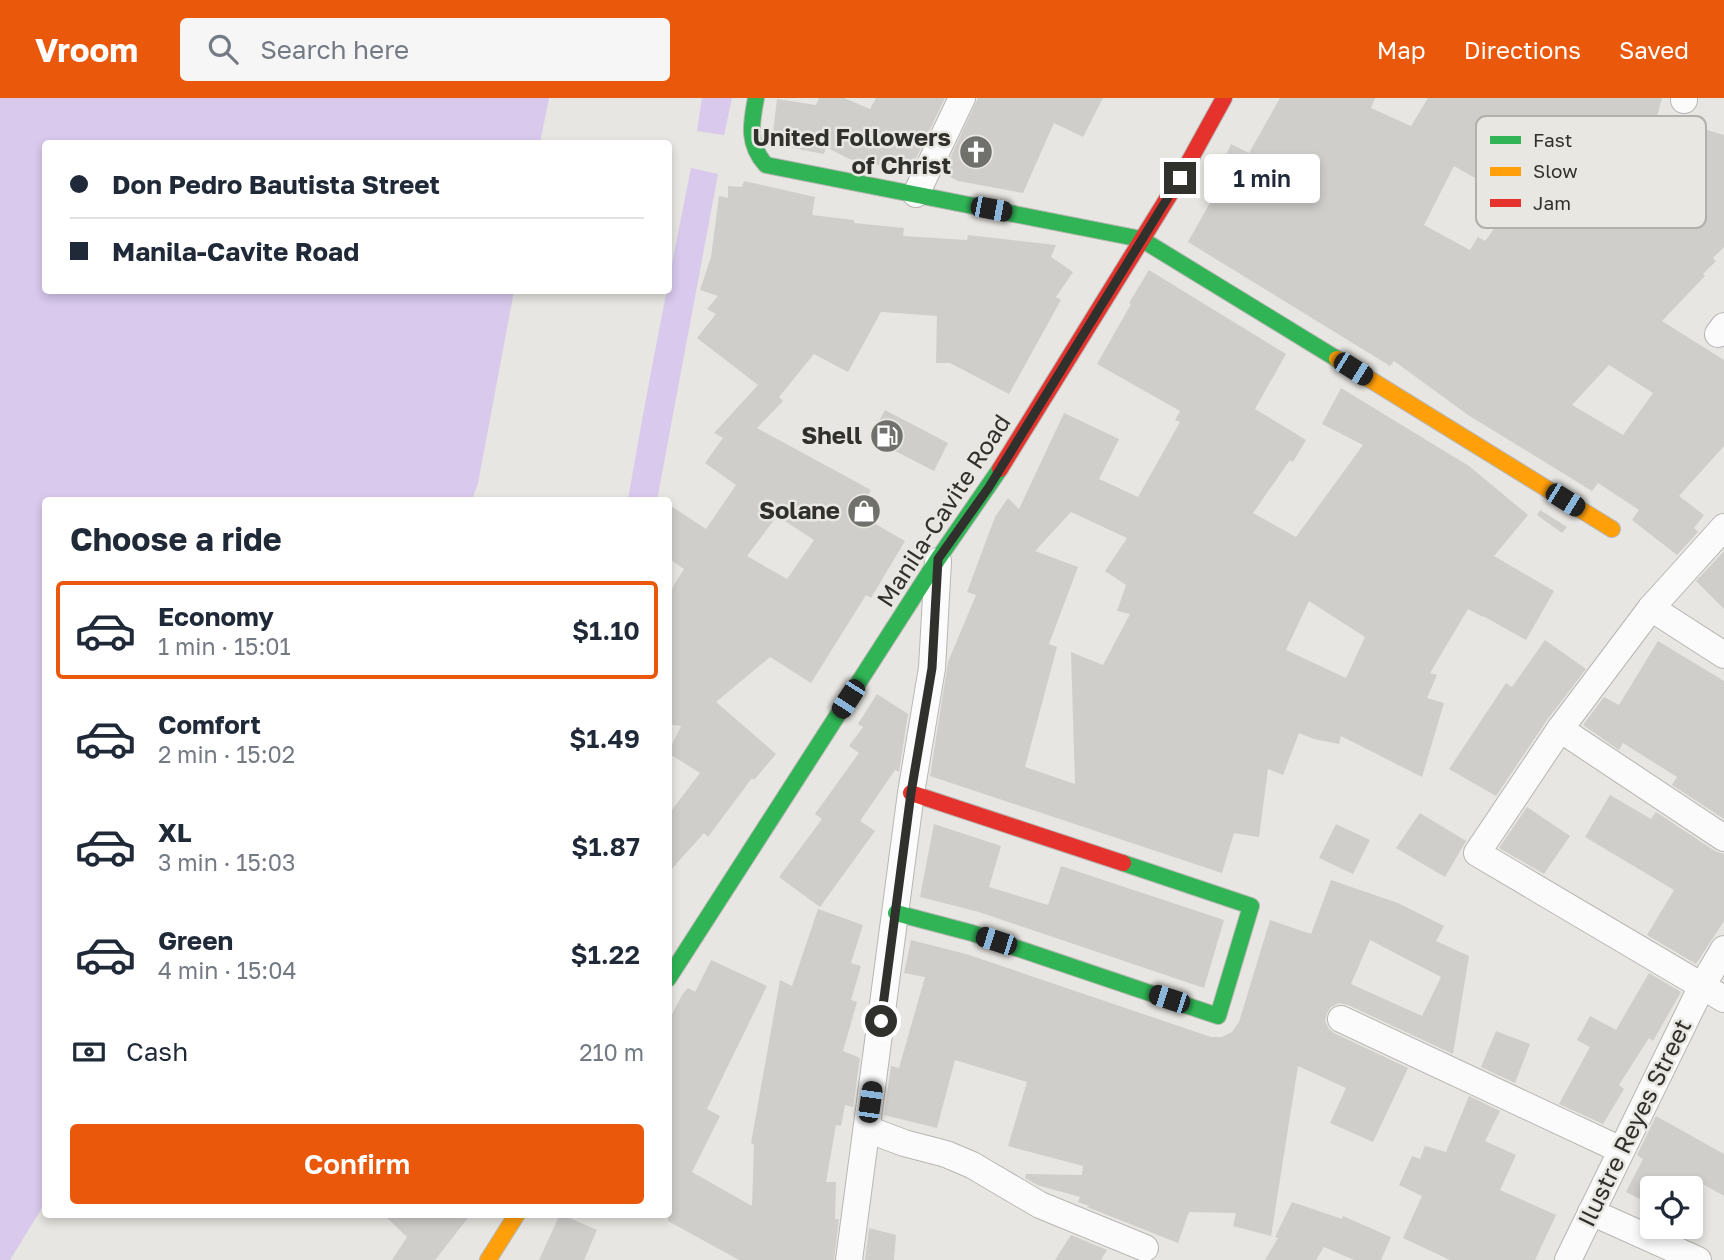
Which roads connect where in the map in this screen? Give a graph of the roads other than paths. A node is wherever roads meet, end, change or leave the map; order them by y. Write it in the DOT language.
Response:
graph roads {
  1 [pos="756,98"];
  2 [pos="962,98"];
  3 [pos="1224,98"];
  4 [pos="916,194"];
  5 [pos="1141,239"];
  6 [pos="1724,527"];
  7 [pos="1612,529"];
  8 [pos="938,559"];
  9 [pos="1651,608"];
  10 [pos="1724,655"];
  11 [pos="1560,729"];
  12 [pos="911,793"];
  13 [pos="1724,838"];
  14 [pos="896,913"];
  15 [pos="1724,949"];
  16 [pos="672,973"];
  17 [pos="1713,993"];
  18 [pos="1340,1019"];
  19 [pos="867,1129"];
  20 [pos="1621,1150"];
  21 [pos="1591,1212"];
  22 [pos="514,1218"];
  23 [pos="1145,1248"];
  24 [pos="488,1260"];
  25 [pos="849,1260"];
  26 [pos="1568,1260"];
  27 [pos="1698,1260"];
  1 -- 4 [label="street"];
  2 -- 4 [label="street"];
  3 -- 5 [label="street, Manila-Cavite Road"];
  4 -- 5 [label="street"];
  5 -- 7 [label="street"];
  5 -- 8 [label="street, Manila-Cavite Road"];
  6 -- 9 [label="street"];
  8 -- 12 [label="street"];
  8 -- 16 [label="street, Manila-Cavite Road"];
  9 -- 10 [label="street"];
  9 -- 11 [label="street"];
  11 -- 13 [label="street"];
  11 -- 17 [label="street"];
  12 -- 14 [label="street"];
  12 -- 14 [label="street"];
  14 -- 19 [label="street"];
  15 -- 17 [label="street, Ilustre Reyes Street"];
  17 -- 20 [label="street, Ilustre Reyes Street"];
  18 -- 20 [label="street"];
  19 -- 23 [label="street"];
  19 -- 25 [label="street"];
  20 -- 21 [label="street, Ilustre Reyes Street"];
  21 -- 26 [label="street, Ilustre Reyes Street"];
  21 -- 27 [label="street"];
  22 -- 24 [label="street"];
}
